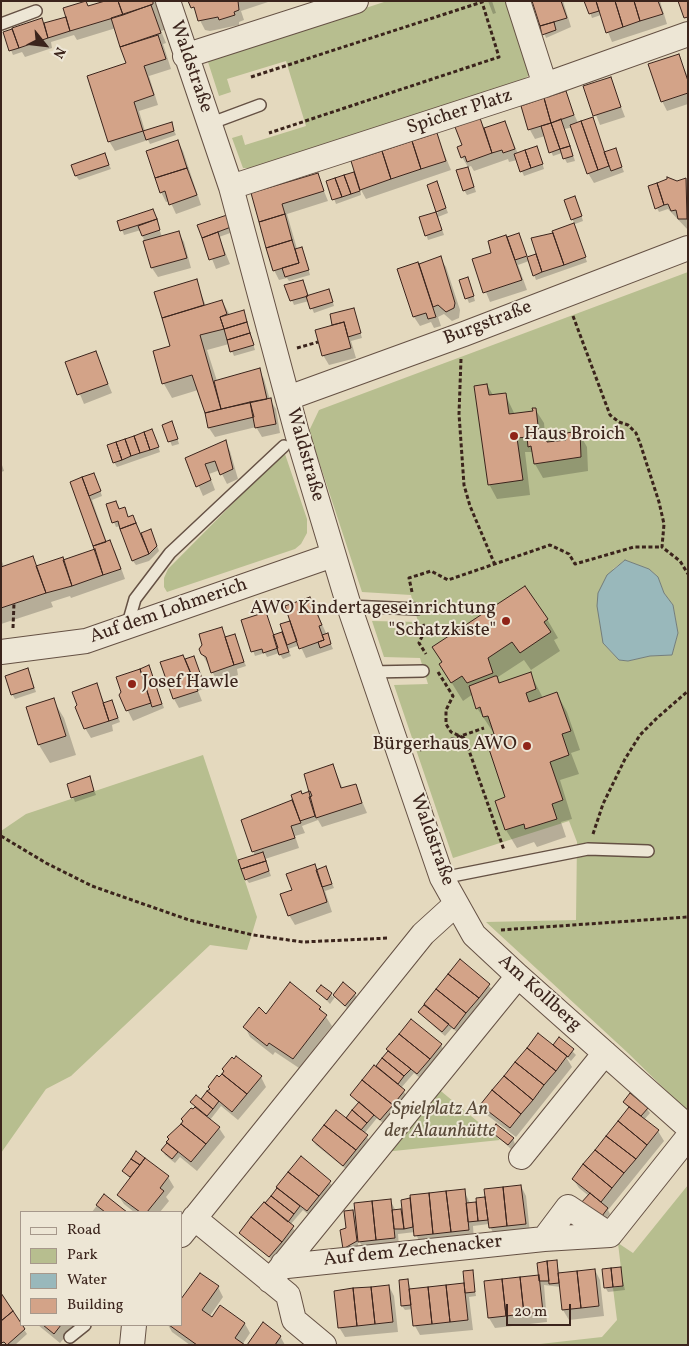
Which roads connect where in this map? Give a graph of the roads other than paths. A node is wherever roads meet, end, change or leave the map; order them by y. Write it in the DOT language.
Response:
graph roads {
  1 [pos="168,1"];
  2 [pos="356,1"];
  3 [pos="518,1"];
  4 [pos="36,11"];
  5 [pos="1,24"];
  6 [pos="688,34"];
  7 [pos="185,56"];
  8 [pos="545,85"];
  9 [pos="260,104"];
  10 [pos="209,124"];
  11 [pos="231,187"];
  12 [pos="688,248"];
  13 [pos="288,398"];
  14 [pos="284,446"];
  15 [pos="333,555"];
  16 [pos="349,606"];
  17 [pos="417,609"];
  18 [pos="126,627"];
  19 [pos="1,652"];
  20 [pos="423,671"];
  21 [pos="370,672"];
  22 [pos="648,852"];
  23 [pos="442,878"];
  24 [pos="456,904"];
  25 [pos="474,934"];
  26 [pos="518,976"];
  27 [pos="605,1053"];
  28 [pos="688,1127"];
  29 [pos="688,1137"];
  30 [pos="521,1157"];
  31 [pos="188,1227"];
  32 [pos="276,1272"];
  33 [pos="85,1326"];
  34 [pos="134,1326"];
  35 [pos="70,1337"];
  36 [pos="132,1345"];
  37 [pos="324,1345"];
  1 -- 7 [label="street, Waldstraße"];
  2 -- 7 [label="street"];
  3 -- 8 [label="street"];
  4 -- 5 [label="lane"];
  6 -- 8 [label="street, Spicher Platz"];
  7 -- 10 [label="street, Waldstraße"];
  8 -- 11 [label="street, Spicher Platz"];
  9 -- 10 [label="lane"];
  10 -- 11 [label="street, Waldstraße"];
  11 -- 13 [label="street, Waldstraße"];
  12 -- 13 [label="street, Burgstraße"];
  13 -- 15 [label="street, Waldstraße"];
  14 -- 18 [label="lane"];
  15 -- 16 [label="street, Waldstraße"];
  15 -- 18 [label="street, Auf dem Lohmerich"];
  16 -- 17 [label="lane"];
  16 -- 21 [label="street, Waldstraße"];
  18 -- 19 [label="street, Auf dem Lohmerich"];
  20 -- 21 [label="lane"];
  21 -- 23 [label="street, Waldstraße"];
  22 -- 23 [label="lane"];
  23 -- 24 [label="street, Waldstraße"];
  24 -- 25 [label="street, Waldstraße"];
  24 -- 31 [label="street, Waldstraße"];
  25 -- 26 [label="street, Am Kollberg"];
  26 -- 27 [label="street, Am Kollberg"];
  26 -- 32 [label="street"];
  27 -- 28 [label="street, Am Kollberg"];
  27 -- 30 [label="street"];
  29 -- 32 [label="street, Auf dem Zechenacker"];
  31 -- 32 [label="street"];
  32 -- 37 [label="street"];
  33 -- 35 [label="lane"];
  34 -- 36 [label="street"];
}
